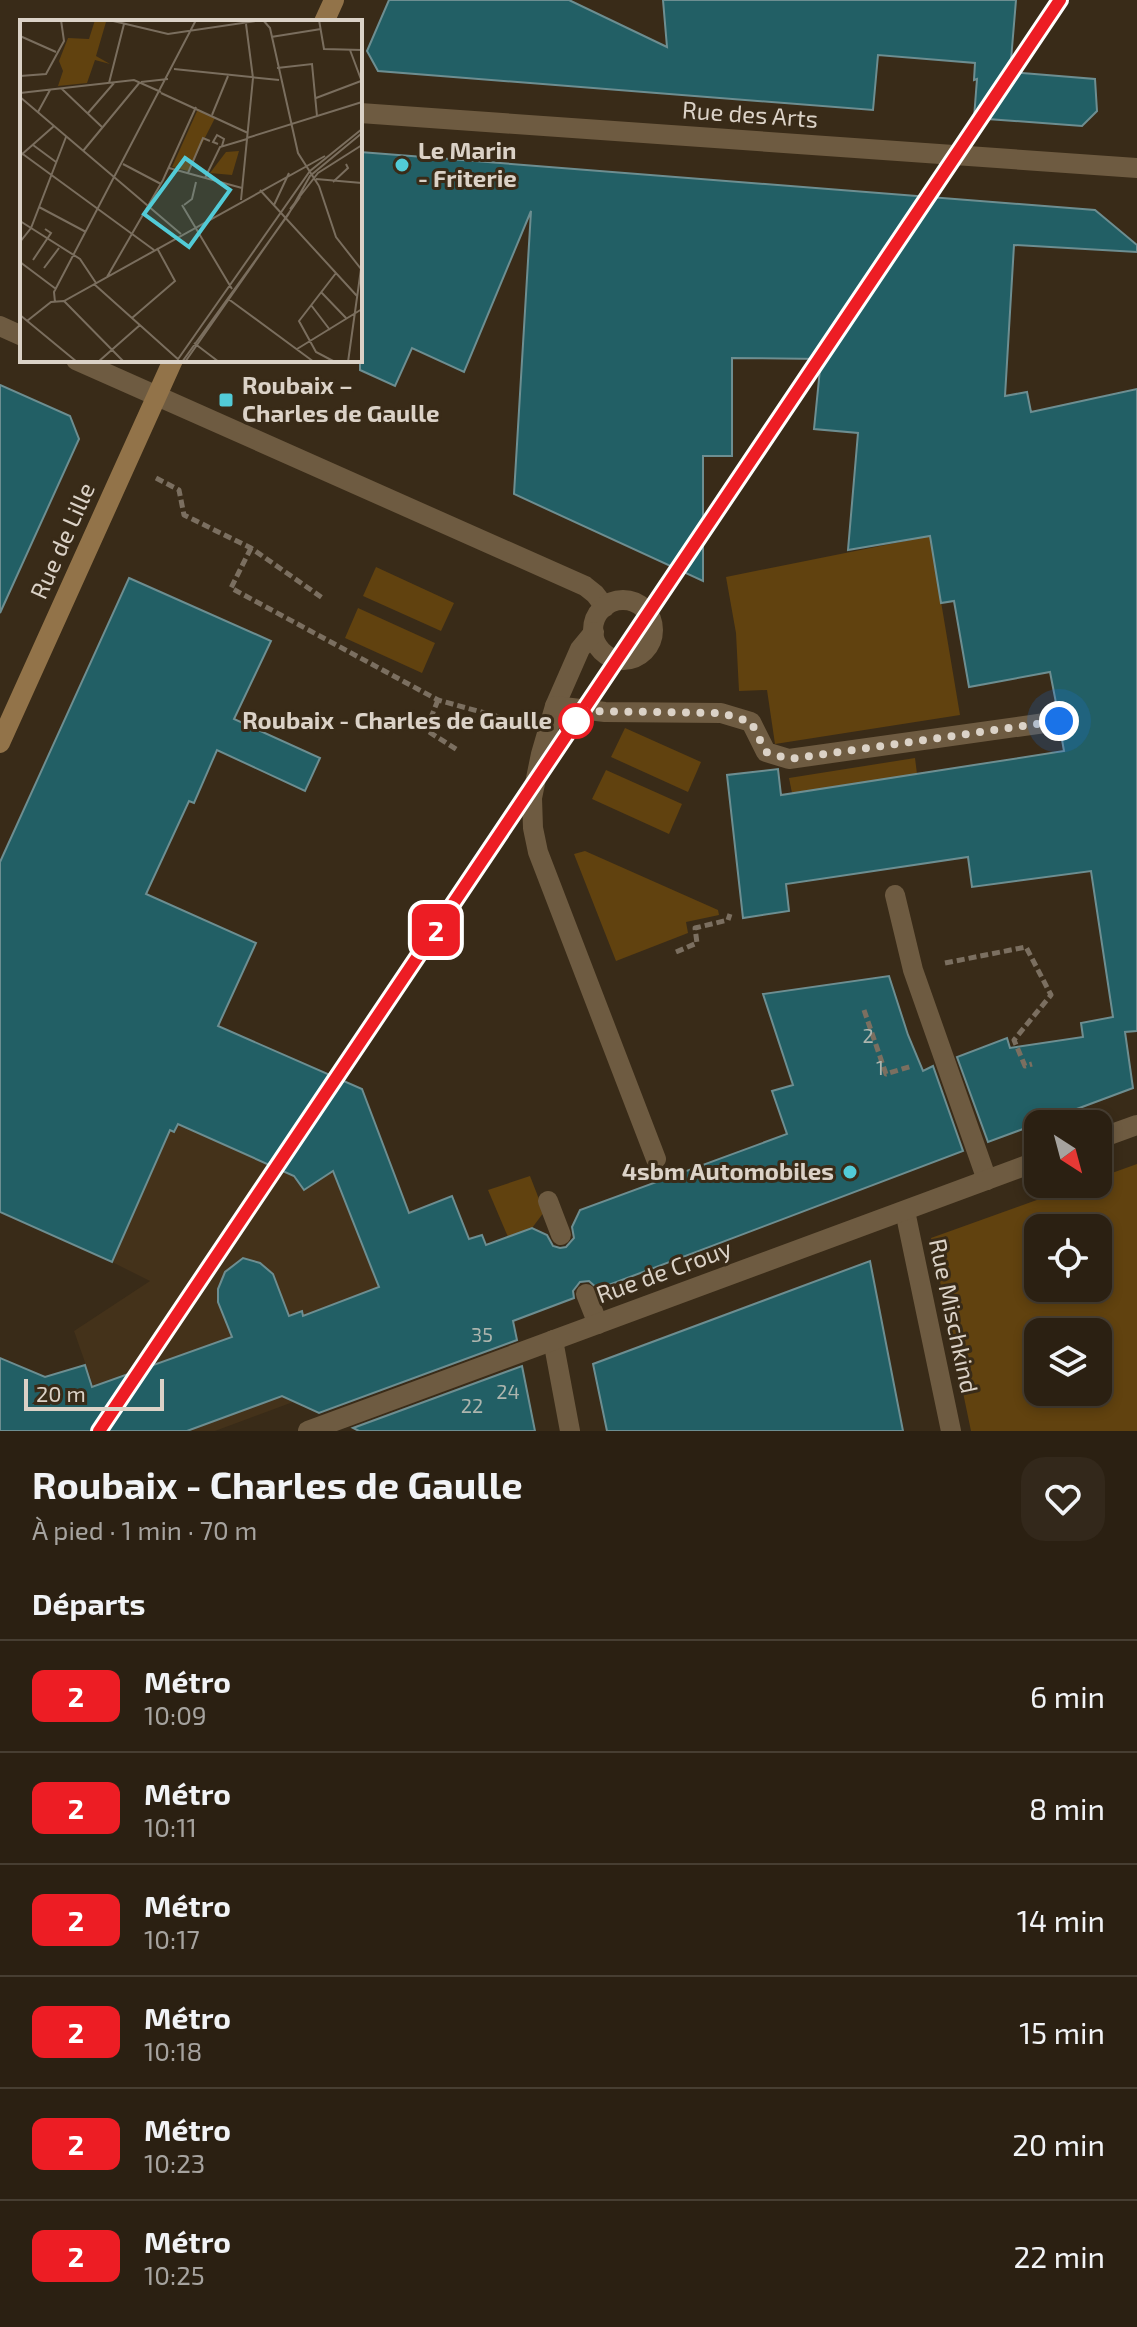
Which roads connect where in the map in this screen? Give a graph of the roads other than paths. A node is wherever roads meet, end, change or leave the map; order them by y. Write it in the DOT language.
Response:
graph roads {
  1 [pos="334,0"];
  2 [pos="325,20"];
  3 [pos="362,113"];
  4 [pos="1137,168"];
  5 [pos="0,326"];
  6 [pos="20,335"];
  7 [pos="80,362"];
  8 [pos="172,362"];
  9 [pos="157,397"];
  10 [pos="605,607"];
  11 [pos="594,632"];
  12 [pos="555,706"];
  13 [pos="1059,721"];
  14 [pos="0,743"];
  15 [pos="895,895"];
  16 [pos="1137,1125"];
  17 [pos="1112,1134"];
  18 [pos="656,1159"];
  19 [pos="1024,1166"];
  20 [pos="987,1180"];
  21 [pos="548,1201"];
  22 [pos="905,1211"];
  23 [pos="561,1235"];
  24 [pos="586,1294"];
  25 [pos="598,1324"];
  26 [pos="553,1340"];
  27 [pos="308,1431"];
  28 [pos="570,1431"];
  29 [pos="951,1431"];
  1 -- 2 [label="street"];
  3 -- 4 [label="street, Rue des Arts"];
  5 -- 6 [label="street"];
  7 -- 9 [label="street"];
  8 -- 9 [label="street, Rue de Lille"];
  9 -- 10 [label="street"];
  9 -- 14 [label="street, Rue de Lille"];
  10 -- 11 [label="street"];
  10 -- 11 [label="street"];
  11 -- 12 [label="street"];
  12 -- 13 [label="street"];
  12 -- 18 [label="street"];
  15 -- 20 [label="street"];
  16 -- 17 [label="street"];
  19 -- 20 [label="street, Rue de Crouy"];
  20 -- 22 [label="street, Rue de Crouy"];
  21 -- 23 [label="street"];
  22 -- 25 [label="street, Rue de Crouy"];
  22 -- 29 [label="street, Rue Mischkind"];
  24 -- 25 [label="street"];
  25 -- 26 [label="street, Rue de Crouy"];
  26 -- 27 [label="street, Rue de Crouy"];
  26 -- 28 [label="street"];
}
